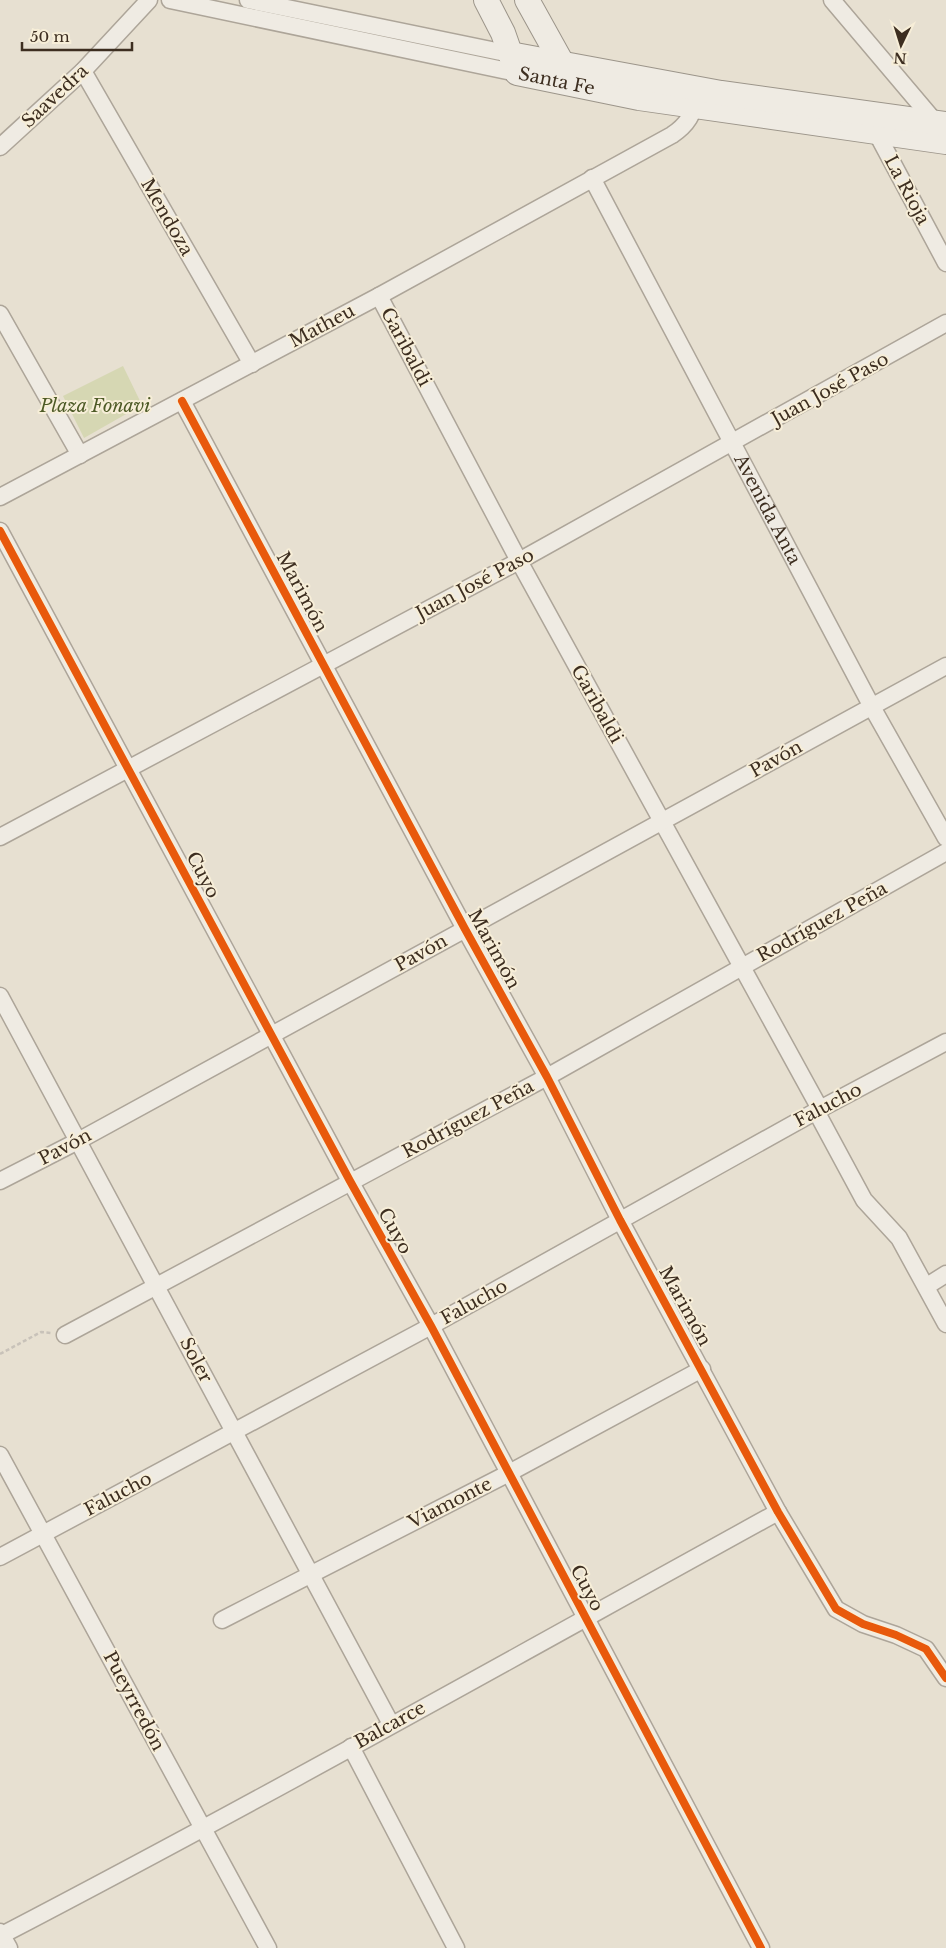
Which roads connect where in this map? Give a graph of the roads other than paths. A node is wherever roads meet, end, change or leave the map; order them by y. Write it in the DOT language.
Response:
graph roads {
  1 [pos="149,0"];
  2 [pos="170,0"];
  3 [pos="248,0"];
  4 [pos="486,0"];
  5 [pos="527,0"];
  6 [pos="832,0"];
  7 [pos="514,63"];
  8 [pos="563,64"];
  9 [pos="83,71"];
  10 [pos="574,85"];
  11 [pos="695,98"];
  12 [pos="875,123"];
  13 [pos="940,132"];
  14 [pos="0,147"];
  15 [pos="592,178"];
  16 [pos="946,263"];
  17 [pos="379,296"];
  18 [pos="0,314"];
  19 [pos="946,323"];
  20 [pos="252,364"];
  21 [pos="182,401"];
  22 [pos="731,444"];
  23 [pos="80,454"];
  24 [pos="0,498"];
  25 [pos="0,531"];
  26 [pos="519,561"];
  27 [pos="324,664"];
  28 [pos="946,666"];
  29 [pos="872,707"];
  30 [pos="128,768"];
  31 [pos="661,822"];
  32 [pos="0,837"];
  33 [pos="946,838"];
  34 [pos="946,852"];
  35 [pos="465,929"];
  36 [pos="741,967"];
  37 [pos="0,996"];
  38 [pos="272,1035"];
  39 [pos="946,1042"];
  40 [pos="547,1077"];
  41 [pos="818,1110"];
  42 [pos="78,1141"];
  43 [pos="0,1181"];
  44 [pos="350,1181"];
  45 [pos="620,1220"];
  46 [pos="946,1274"];
  47 [pos="156,1286"];
  48 [pos="927,1286"];
  49 [pos="946,1324"];
  50 [pos="431,1326"];
  51 [pos="65,1334"];
  52 [pos="702,1369"];
  53 [pos="235,1432"];
  54 [pos="0,1455"];
  55 [pos="509,1472"];
  56 [pos="778,1512"];
  57 [pos="43,1533"];
  58 [pos="0,1557"];
  59 [pos="310,1574"];
  60 [pos="586,1618"];
  61 [pos="222,1620"];
  62 [pos="946,1678"];
  63 [pos="391,1724"];
  64 [pos="351,1747"];
  65 [pos="204,1830"];
  66 [pos="3,1938"];
  67 [pos="268,1948"];
  68 [pos="456,1948"];
  69 [pos="761,1948"];
  1 -- 9 [label="street, Saavedra"];
  2 -- 7 [label="street, Santa Fe"];
  3 -- 7 [label="street, Santa Fe"];
  4 -- 7 [label="main road"];
  5 -- 8 [label="main road"];
  6 -- 13 [label="street"];
  7 -- 8 [label="main road, Santa Fe"];
  7 -- 10 [label="main road, Santa Fe"];
  8 -- 10 [label="main road"];
  8 -- 11 [label="main road, Santa Fe"];
  9 -- 14 [label="street, Saavedra"];
  9 -- 20 [label="street, Mendoza"];
  10 -- 11 [label="main road, Santa Fe"];
  11 -- 12 [label="main road, Santa Fe"];
  11 -- 15 [label="street, Matheu"];
  12 -- 13 [label="main road, Santa Fe"];
  12 -- 16 [label="street, La Rioja"];
  15 -- 17 [label="street, Matheu"];
  15 -- 22 [label="street, Avenida Anta"];
  17 -- 20 [label="street, Matheu"];
  17 -- 26 [label="street, Garibaldi"];
  18 -- 23 [label="street"];
  19 -- 22 [label="street, Juan José Paso"];
  20 -- 21 [label="street, Matheu"];
  21 -- 23 [label="street, Matheu"];
  21 -- 27 [label="street, Marimón"];
  22 -- 26 [label="street, Juan José Paso"];
  22 -- 29 [label="street, Avenida Anta"];
  23 -- 24 [label="street, Matheu"];
  25 -- 30 [label="street, Cuyo"];
  26 -- 27 [label="street, Juan José Paso"];
  26 -- 31 [label="street, Garibaldi"];
  27 -- 30 [label="street, Juan José Paso"];
  27 -- 35 [label="street, Marimón"];
  28 -- 29 [label="street, Pavón"];
  29 -- 31 [label="street, Pavón"];
  29 -- 33 [label="street, Avenida Anta"];
  30 -- 32 [label="street, Juan José Paso"];
  30 -- 38 [label="street, Cuyo"];
  31 -- 35 [label="street, Pavón"];
  31 -- 36 [label="street, Garibaldi"];
  34 -- 36 [label="street, Rodríguez Peña"];
  35 -- 38 [label="street, Pavón"];
  35 -- 40 [label="street, Marimón"];
  36 -- 40 [label="street, Rodríguez Peña"];
  36 -- 41 [label="street, Garibaldi"];
  37 -- 42 [label="street, Soler"];
  38 -- 42 [label="street, Pavón"];
  38 -- 44 [label="street, Cuyo"];
  39 -- 41 [label="street, Falucho"];
  40 -- 44 [label="street, Rodríguez Peña"];
  40 -- 45 [label="street, Marimón"];
  41 -- 45 [label="street, Falucho"];
  41 -- 48 [label="street, Garibaldi"];
  42 -- 43 [label="street, Pavón"];
  42 -- 47 [label="street, Soler"];
  44 -- 47 [label="street, Rodríguez Peña"];
  44 -- 50 [label="street, Cuyo"];
  45 -- 50 [label="street, Falucho"];
  45 -- 52 [label="street, Marimón"];
  46 -- 48 [label="street"];
  47 -- 51 [label="street, Rodríguez Peña"];
  47 -- 53 [label="street, Soler"];
  48 -- 49 [label="street, Garibaldi"];
  50 -- 53 [label="street, Falucho"];
  50 -- 55 [label="street, Cuyo"];
  52 -- 55 [label="street, Viamonte"];
  52 -- 56 [label="street, Marimón"];
  53 -- 57 [label="street, Falucho"];
  53 -- 59 [label="street, Soler"];
  54 -- 57 [label="street, Pueyrredón"];
  55 -- 59 [label="street, Viamonte"];
  55 -- 60 [label="street, Cuyo"];
  56 -- 60 [label="street, Balcarce"];
  56 -- 62 [label="street, Marimón"];
  57 -- 58 [label="street, Falucho"];
  57 -- 65 [label="street, Pueyrredón"];
  59 -- 61 [label="street, Viamonte"];
  59 -- 63 [label="street, Soler"];
  60 -- 63 [label="street, Balcarce"];
  60 -- 69 [label="street, Cuyo"];
  63 -- 64 [label="street, Balcarce"];
  64 -- 65 [label="street, Balcarce"];
  64 -- 68 [label="street"];
  65 -- 66 [label="street, Balcarce"];
  65 -- 67 [label="street, Pueyrredón"];
}
